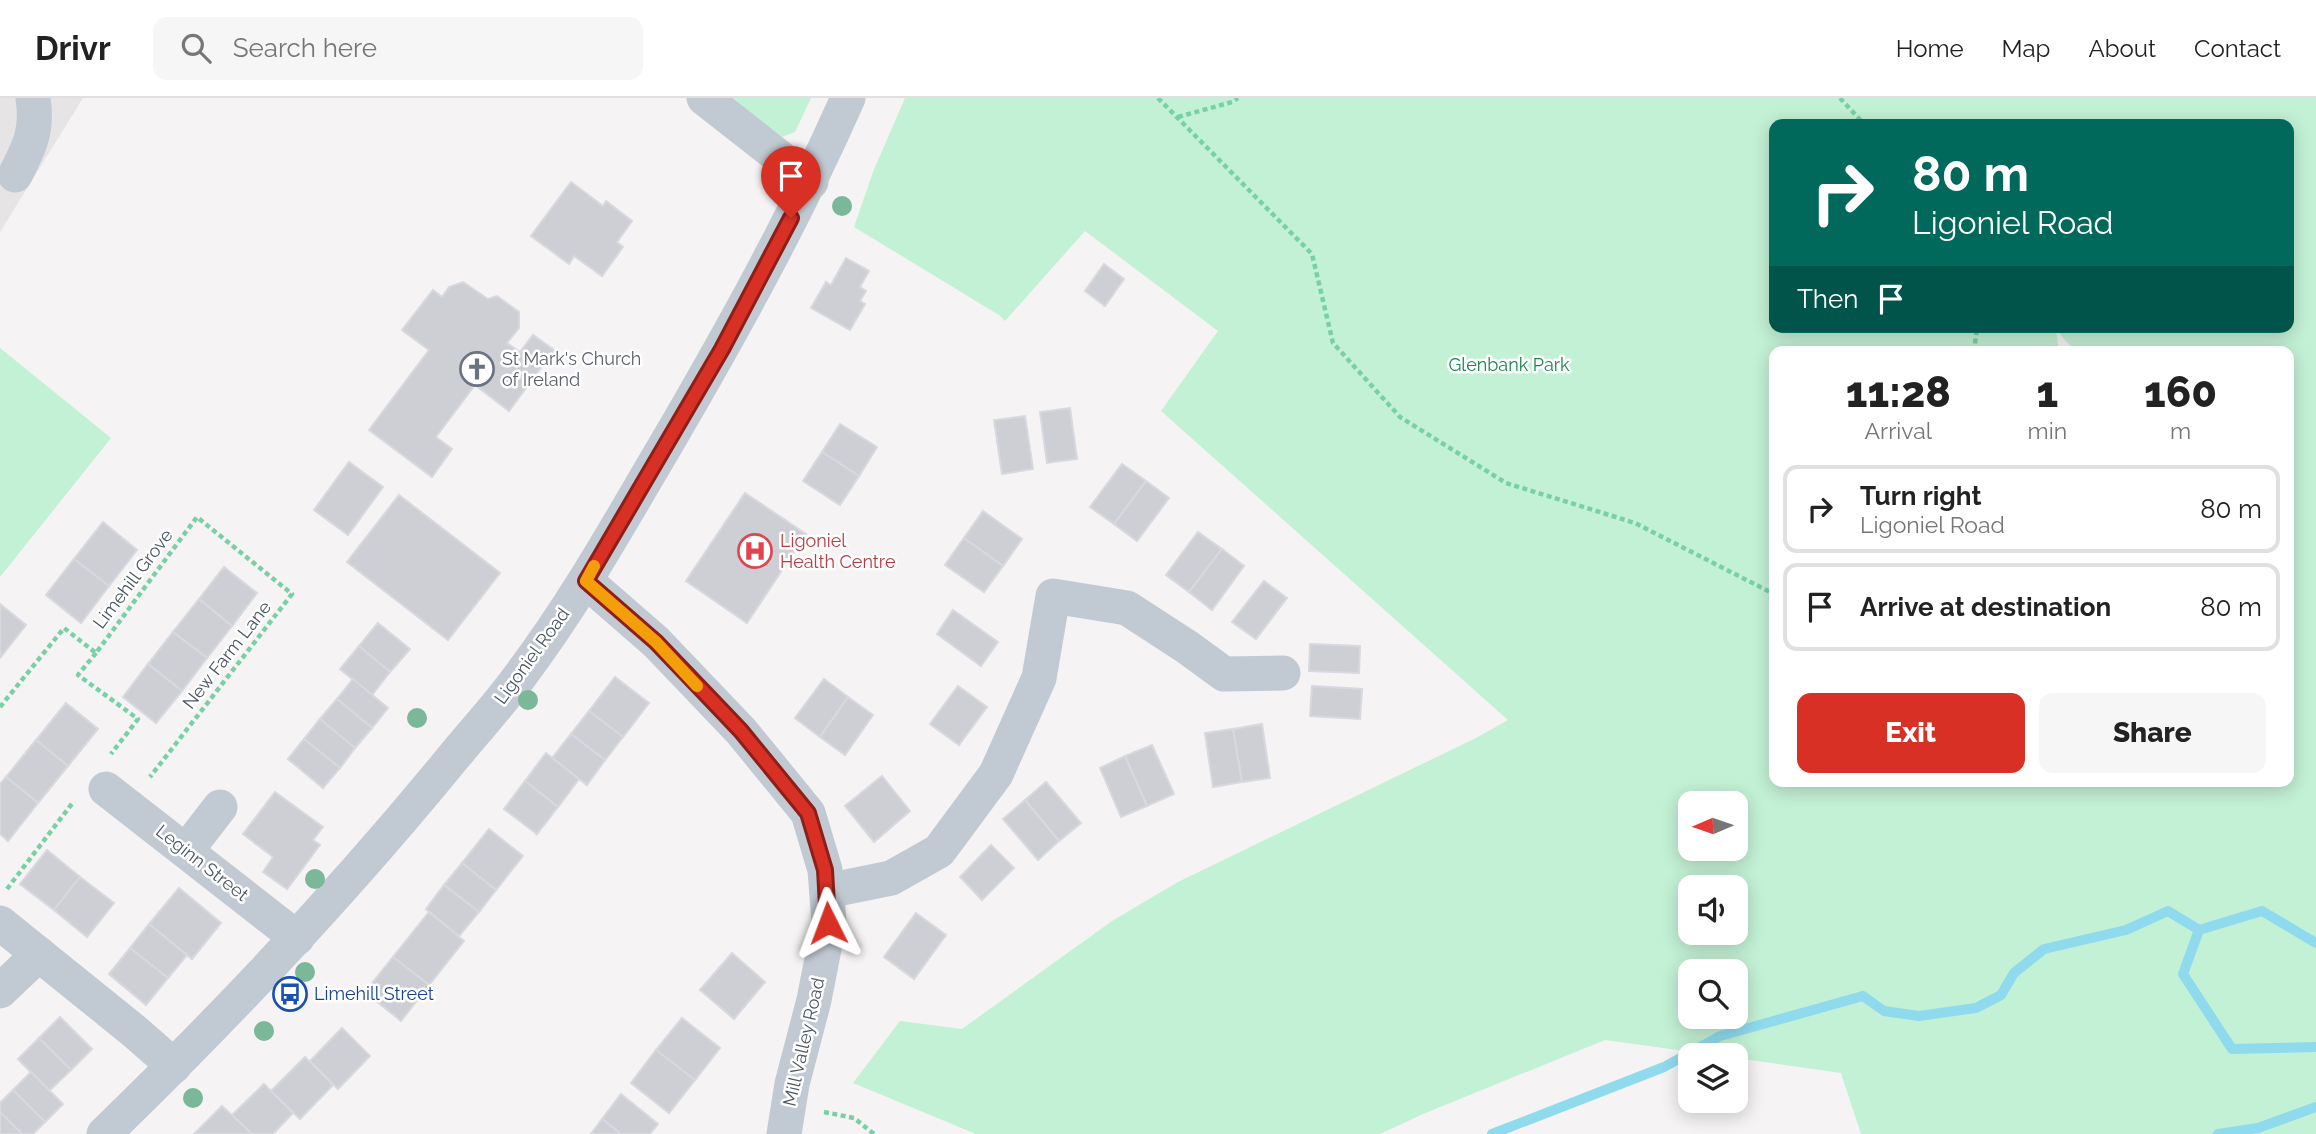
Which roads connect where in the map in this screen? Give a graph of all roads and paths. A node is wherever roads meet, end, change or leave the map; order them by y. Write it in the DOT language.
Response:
graph roads {
  1 [pos="33,98"];
  2 [pos="704,98"];
  3 [pos="848,98"];
  4 [pos="1158,98"];
  5 [pos="1238,98"];
  6 [pos="1840,98"];
  7 [pos="1177,117"];
  8 [pos="1859,119"];
  9 [pos="15,175"];
  10 [pos="811,182"];
  11 [pos="220,537"];
  12 [pos="586,581"];
  13 [pos="1769,591"];
  14 [pos="96,653"];
  15 [pos="1283,673"];
  16 [pos="0,707"];
  17 [pos="108,791"];
  18 [pos="220,807"];
  19 [pos="186,851"];
  20 [pos="827,891"];
  21 [pos="0,898"];
  22 [pos="0,923"];
  23 [pos="298,937"];
  24 [pos="39,954"];
  25 [pos="0,990"];
  26 [pos="174,1066"];
  27 [pos="820,1111"];
  28 [pos="104,1134"];
  29 [pos="784,1134"];
  30 [pos="874,1134"];
  1 -- 9 [label="street"];
  2 -- 10 [label="street"];
  3 -- 10 [label="street, Ligoniel Road"];
  4 -- 7 [label="path"];
  5 -- 7 [label="path"];
  6 -- 8 [label="path"];
  7 -- 13 [label="path"];
  10 -- 12 [label="street, Ligoniel Road"];
  11 -- 14 [label="path, Limehill Grove"];
  11 -- 17 [label="path, New Farm Lane"];
  12 -- 20 [label="street, Mill Valley Road"];
  12 -- 23 [label="street, Ligoniel Road"];
  14 -- 16 [label="path, Limehill Grove"];
  14 -- 17 [label="path"];
  15 -- 20 [label="street"];
  17 -- 19 [label="street, Leginn Street"];
  17 -- 21 [label="path"];
  18 -- 19 [label="street"];
  19 -- 23 [label="street, Leginn Street"];
  20 -- 29 [label="street, Mill Valley Road"];
  22 -- 24 [label="street"];
  23 -- 26 [label="street, Ligoniel Road"];
  24 -- 25 [label="street"];
  24 -- 26 [label="street"];
  26 -- 28 [label="street, Ligoniel Road"];
  27 -- 30 [label="path"];
}
